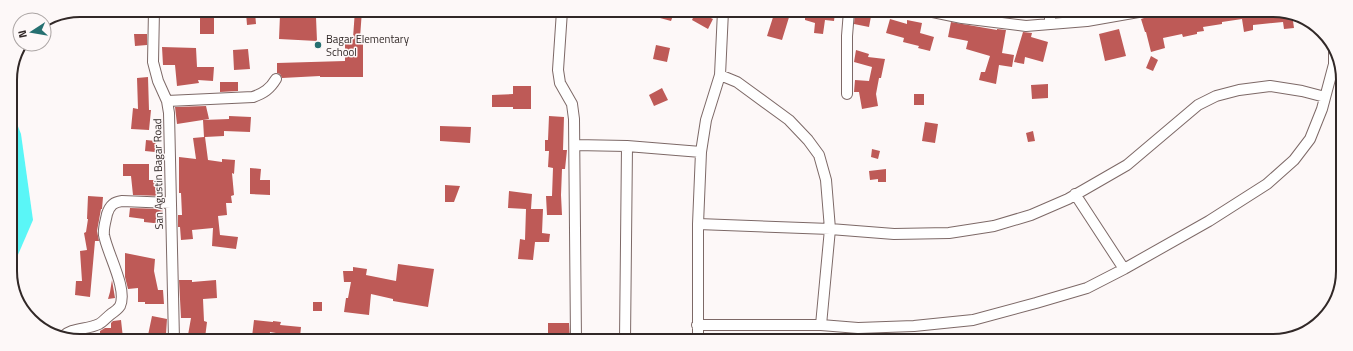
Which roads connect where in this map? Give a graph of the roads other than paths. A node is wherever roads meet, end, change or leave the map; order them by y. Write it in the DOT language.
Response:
graph roads {
  1 [pos="154,17"];
  2 [pos="562,17"];
  3 [pos="723,17"];
  4 [pos="849,17"];
  5 [pos="957,17"];
  6 [pos="1050,17"];
  7 [pos="1110,17"];
  8 [pos="1050,24"];
  9 [pos="1334,65"];
  10 [pos="720,75"];
  11 [pos="276,79"];
  12 [pos="847,94"];
  13 [pos="1325,97"];
  14 [pos="167,101"];
  15 [pos="575,145"];
  16 [pos="627,146"];
  17 [pos="701,152"];
  18 [pos="1076,194"];
  19 [pos="171,203"];
  20 [pos="698,224"];
  21 [pos="830,229"];
  22 [pos="1124,269"];
  23 [pos="820,324"];
  24 [pos="697,325"];
  25 [pos="67,333"];
  26 [pos="174,334"];
  27 [pos="576,334"];
  28 [pos="625,334"];
  29 [pos="698,334"];
  1 -- 14 [label="street, San Agustin Bagar Road"];
  2 -- 15 [label="street"];
  3 -- 10 [label="street"];
  4 -- 12 [label="street"];
  5 -- 8 [label="street"];
  6 -- 8 [label="street"];
  7 -- 8 [label="street"];
  9 -- 13 [label="street"];
  10 -- 17 [label="street"];
  10 -- 21 [label="street"];
  11 -- 14 [label="street"];
  13 -- 18 [label="street"];
  13 -- 22 [label="street"];
  14 -- 19 [label="street, San Agustin Bagar Road"];
  15 -- 16 [label="street"];
  15 -- 27 [label="street"];
  16 -- 17 [label="street"];
  16 -- 28 [label="street"];
  17 -- 20 [label="street"];
  18 -- 21 [label="street"];
  18 -- 22 [label="street"];
  19 -- 25 [label="street"];
  19 -- 26 [label="street, San Agustin Bagar Road"];
  20 -- 21 [label="street"];
  20 -- 24 [label="street"];
  21 -- 23 [label="street"];
  22 -- 23 [label="street"];
  23 -- 24 [label="street"];
  24 -- 29 [label="street"];
}
